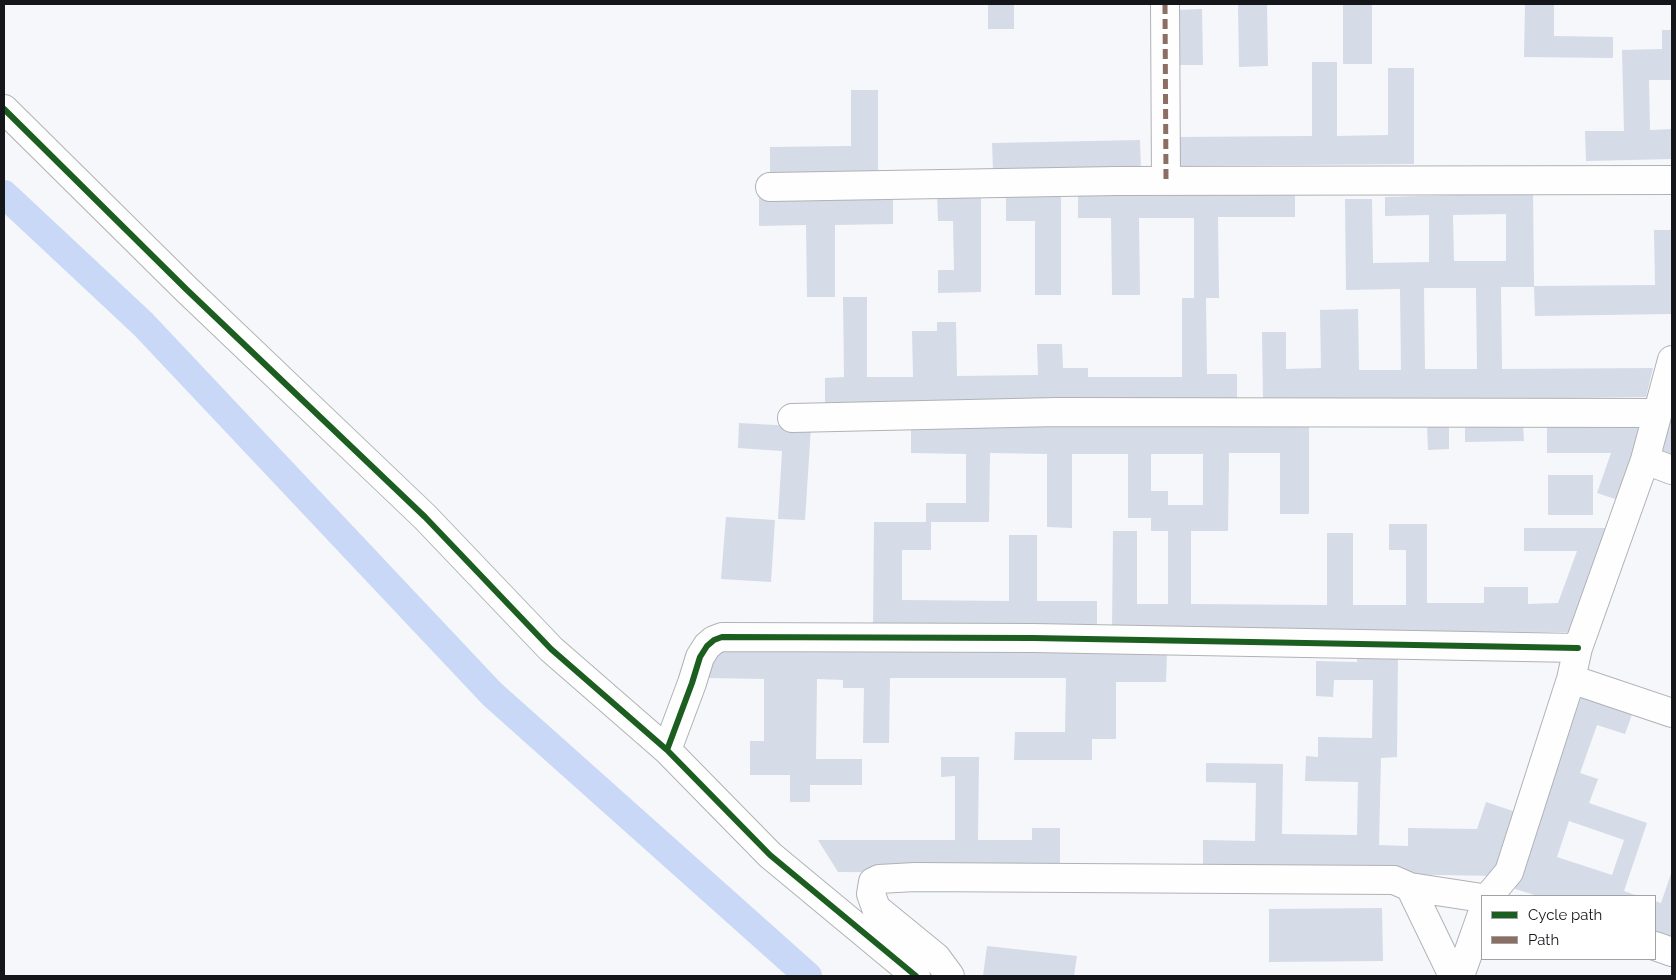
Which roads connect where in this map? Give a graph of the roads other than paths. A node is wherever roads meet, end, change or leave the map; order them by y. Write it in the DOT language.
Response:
graph roads {
  1 [pos="1165,4"];
  2 [pos="4,109"];
  3 [pos="1672,180"];
  4 [pos="1166,181"];
  5 [pos="770,187"];
  6 [pos="1672,360"];
  7 [pos="1657,412"];
  8 [pos="792,418"];
  9 [pos="1645,460"];
  10 [pos="1672,470"];
  11 [pos="1578,648"];
  12 [pos="1571,679"];
  13 [pos="1672,713"];
  14 [pos="667,750"];
  15 [pos="1410,887"];
  16 [pos="1490,895"];
  17 [pos="1481,898"];
  18 [pos="1481,917"];
  19 [pos="1656,946"];
  20 [pos="1672,952"];
  21 [pos="916,976"];
  22 [pos="950,976"];
  23 [pos="1453,976"];
  24 [pos="1460,976"];
  1 -- 4 [label="street"];
  2 -- 14 [label="street"];
  3 -- 4 [label="street"];
  4 -- 5 [label="street"];
  6 -- 7 [label="street"];
  7 -- 8 [label="street"];
  7 -- 9 [label="street"];
  9 -- 10 [label="street"];
  9 -- 11 [label="street"];
  11 -- 12 [label="street"];
  11 -- 14 [label="street"];
  12 -- 13 [label="street"];
  12 -- 16 [label="street"];
  14 -- 21 [label="street"];
  15 -- 17 [label="street"];
  15 -- 22 [label="street"];
  15 -- 23 [label="street"];
  18 -- 24 [label="street"];
  19 -- 20 [label="street"];
}
